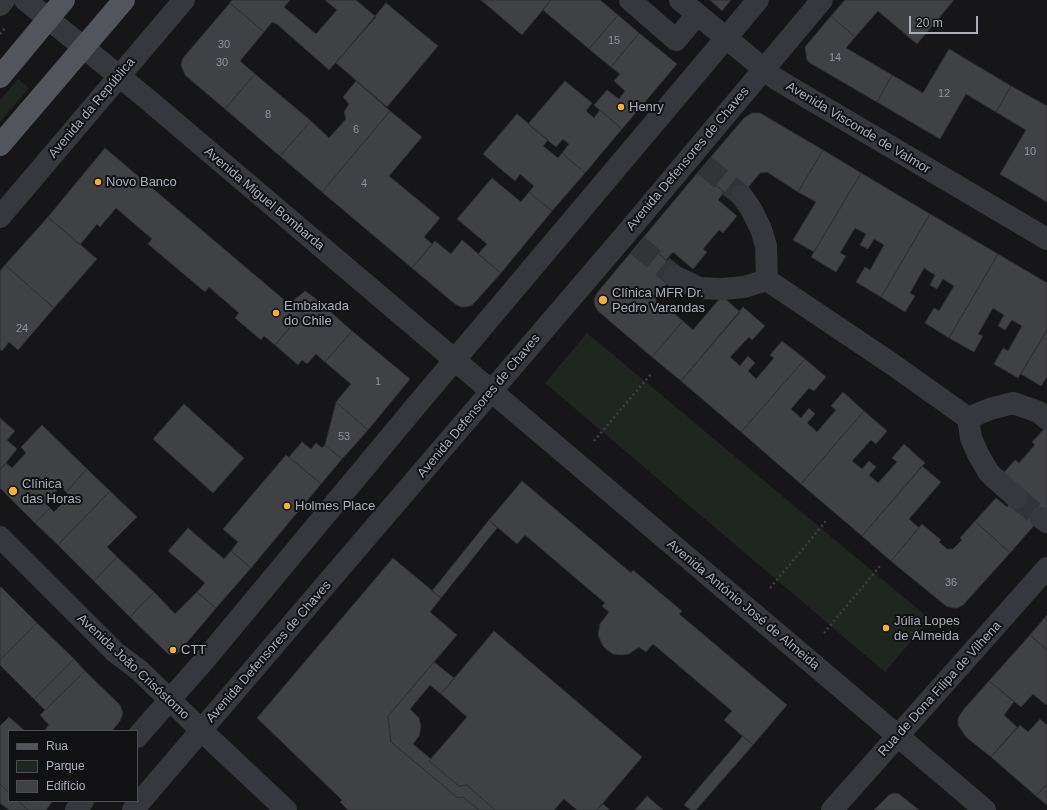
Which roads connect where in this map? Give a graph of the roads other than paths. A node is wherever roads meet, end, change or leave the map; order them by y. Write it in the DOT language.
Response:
graph roads {
  1 [pos="4,0"];
  2 [pos="25,0"];
  3 [pos="64,0"];
  4 [pos="124,0"];
  5 [pos="184,0"];
  6 [pos="630,0"];
  7 [pos="680,0"];
  8 [pos="758,0"];
  9 [pos="822,0"];
  10 [pos="0,5"];
  11 [pos="697,15"];
  12 [pos="49,19"];
  13 [pos="726,38"];
  14 [pos="83,47"];
  15 [pos="764,70"];
  16 [pos="0,77"];
  17 [pos="119,77"];
  18 [pos="0,145"];
  19 [pos="742,196"];
  20 [pos="0,217"];
  21 [pos="1047,239"];
  22 [pos="674,276"];
  23 [pos="767,280"];
  24 [pos="454,360"];
  25 [pos="496,396"];
  26 [pos="968,418"];
  27 [pos="1047,419"];
  28 [pos="1017,498"];
  29 [pos="0,538"];
  30 [pos="1047,568"];
  31 [pos="169,699"];
  32 [pos="202,731"];
  33 [pos="138,736"];
  34 [pos="898,736"];
  35 [pos="82,802"];
  36 [pos="76,810"];
  37 [pos="133,810"];
  38 [pos="286,810"];
  39 [pos="832,810"];
  40 [pos="985,810"];
  1 -- 10 [label="street"];
  2 -- 12 [label="street, Avenida Miguel Bombarda"];
  3 -- 12 [label="main road"];
  4 -- 14 [label="main road"];
  5 -- 17 [label="street, Avenida da República"];
  6 -- 11 [label="street"];
  7 -- 11 [label="street, Avenida Visconde de Valmor"];
  8 -- 13 [label="street"];
  9 -- 15 [label="street, Avenida Defensores de Chaves"];
  11 -- 13 [label="street, Avenida Visconde de Valmor"];
  12 -- 14 [label="street, Avenida Miguel Bombarda"];
  12 -- 16 [label="main road"];
  13 -- 15 [label="street, Avenida Visconde de Valmor"];
  13 -- 24 [label="street"];
  14 -- 17 [label="street, Avenida Miguel Bombarda"];
  14 -- 18 [label="main road"];
  15 -- 21 [label="street, Avenida Visconde de Valmor"];
  15 -- 25 [label="street, Avenida Defensores de Chaves"];
  17 -- 20 [label="street, Avenida da República"];
  17 -- 24 [label="street, Avenida Miguel Bombarda"];
  19 -- 23 [label="street"];
  22 -- 23 [label="street"];
  23 -- 26 [label="street"];
  24 -- 25 [label="street, Avenida Miguel Bombarda"];
  24 -- 31 [label="street"];
  25 -- 32 [label="street, Avenida Defensores de Chaves"];
  25 -- 34 [label="street, Avenida António José de Almeida"];
  26 -- 27 [label="street"];
  26 -- 28 [label="street"];
  29 -- 31 [label="street, Avenida João Crisóstomo"];
  30 -- 34 [label="street, Rua de Dona Filipa de Vilhena"];
  31 -- 32 [label="street, Avenida João Crisóstomo"];
  31 -- 33 [label="street"];
  32 -- 37 [label="street, Avenida Defensores de Chaves"];
  32 -- 38 [label="street, Avenida João Crisóstomo"];
  34 -- 39 [label="street, Rua de Dona Filipa de Vilhena"];
  34 -- 40 [label="street, Avenida António José de Almeida"];
  35 -- 36 [label="street"];
}
